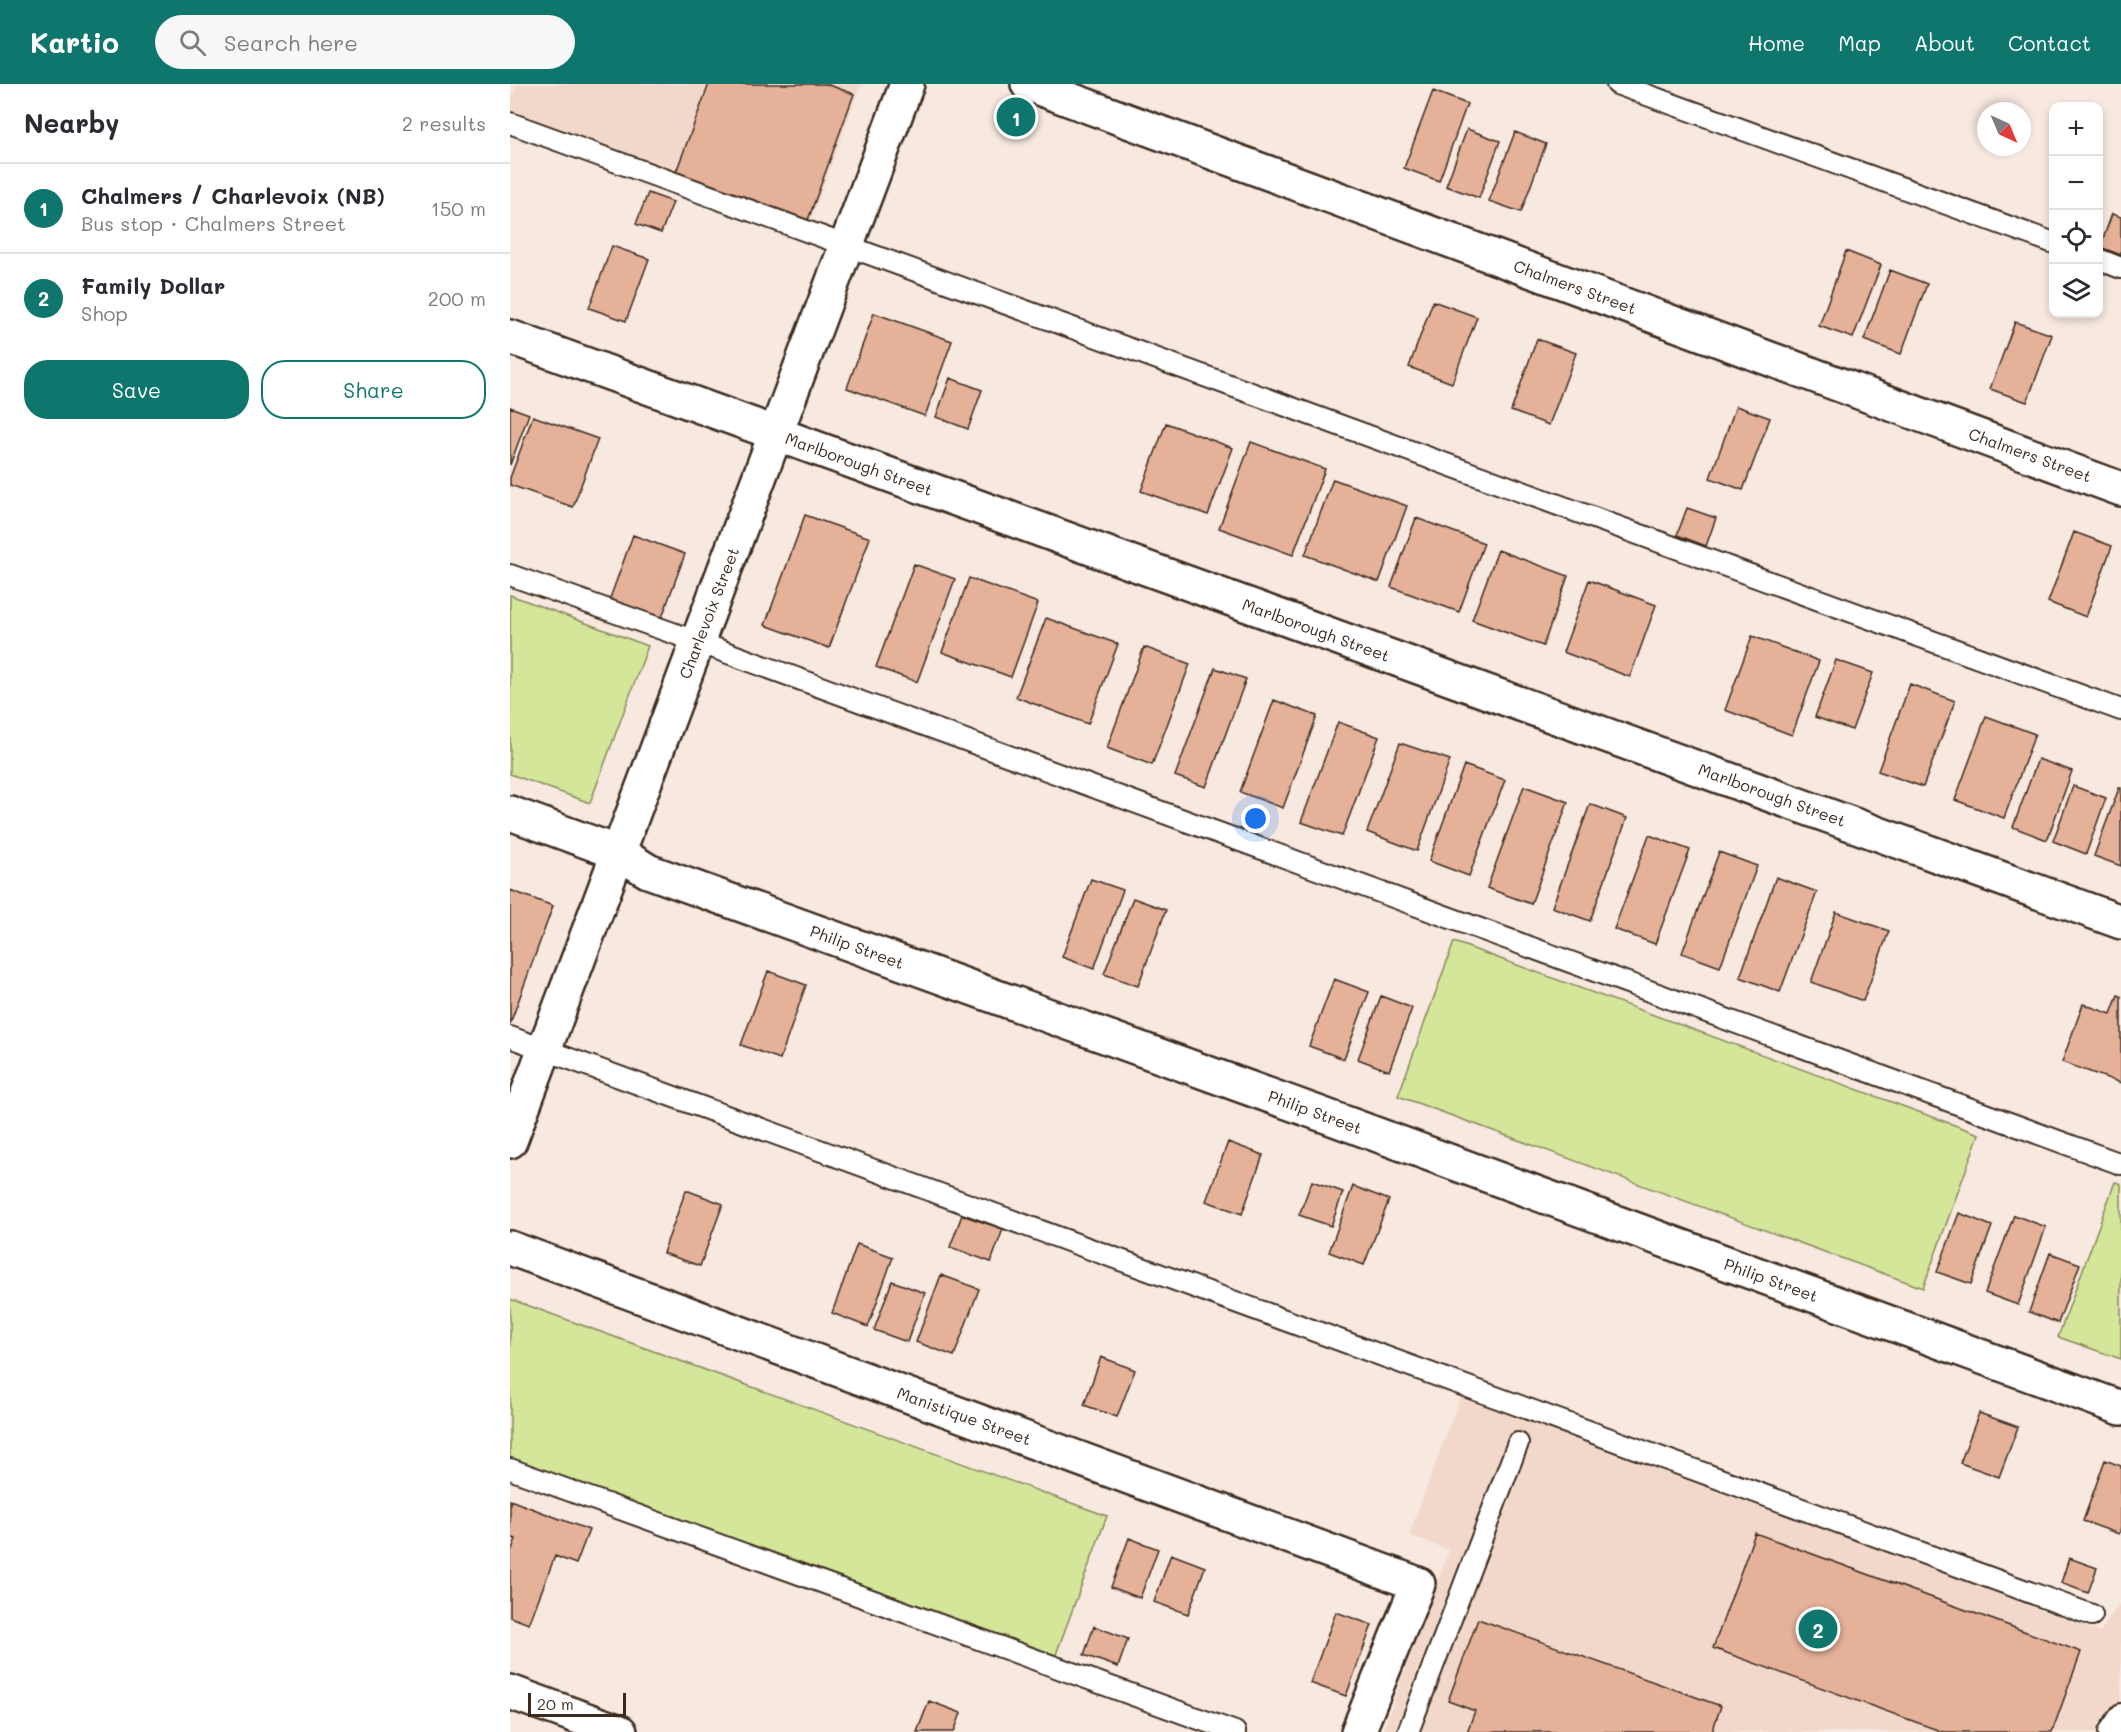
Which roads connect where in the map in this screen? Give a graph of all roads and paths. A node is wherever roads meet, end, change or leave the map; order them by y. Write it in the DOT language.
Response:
graph roads {
  1 [pos="907,84"];
  2 [pos="1028,84"];
  3 [pos="1617,84"];
  4 [pos="510,123"];
  5 [pos="2049,241"];
  6 [pos="847,245"];
  7 [pos="2103,262"];
  8 [pos="2121,268"];
  9 [pos="510,337"];
  10 [pos="776,434"];
  11 [pos="2121,489"];
  12 [pos="510,575"];
  13 [pos="698,642"];
  14 [pos="2121,710"];
  15 [pos="510,813"];
  16 [pos="619,853"];
  17 [pos="2121,922"];
  18 [pos="510,1037"];
  19 [pos="545,1050"];
  20 [pos="510,1141"];
  21 [pos="2121,1164"];
  22 [pos="510,1248"];
  23 [pos="2121,1408"];
  24 [pos="1518,1443"];
  25 [pos="510,1469"];
  26 [pos="2092,1615"];
  27 [pos="510,1692"];
  28 [pos="2121,1714"];
  29 [pos="620,1732"];
  30 [pos="1235,1732"];
  31 [pos="1358,1732"];
  32 [pos="1408,1732"];
  33 [pos="2109,1732"];
  1 -- 6 [label="street, Charlevoix Street"];
  2 -- 11 [label="street, Chalmers Street"];
  3 -- 5 [label="lane"];
  4 -- 6 [label="lane"];
  6 -- 10 [label="street, Charlevoix Street"];
  6 -- 14 [label="lane"];
  7 -- 8 [label="lane"];
  9 -- 10 [label="street, Marlborough Street"];
  10 -- 13 [label="street, Charlevoix Street"];
  10 -- 17 [label="street, Marlborough Street"];
  12 -- 13 [label="lane"];
  13 -- 16 [label="street, Charlevoix Street"];
  13 -- 21 [label="lane"];
  15 -- 16 [label="street, Philip Street"];
  16 -- 19 [label="street, Charlevoix Street"];
  16 -- 23 [label="street, Philip Street"];
  18 -- 19 [label="lane"];
  19 -- 20 [label="street, Charlevoix Street"];
  19 -- 26 [label="lane"];
  22 -- 31 [label="street, Manistique Street"];
  24 -- 32 [label="lane"];
  25 -- 30 [label="lane"];
  27 -- 29 [label="street"];
  28 -- 33 [label="lane"];
}
